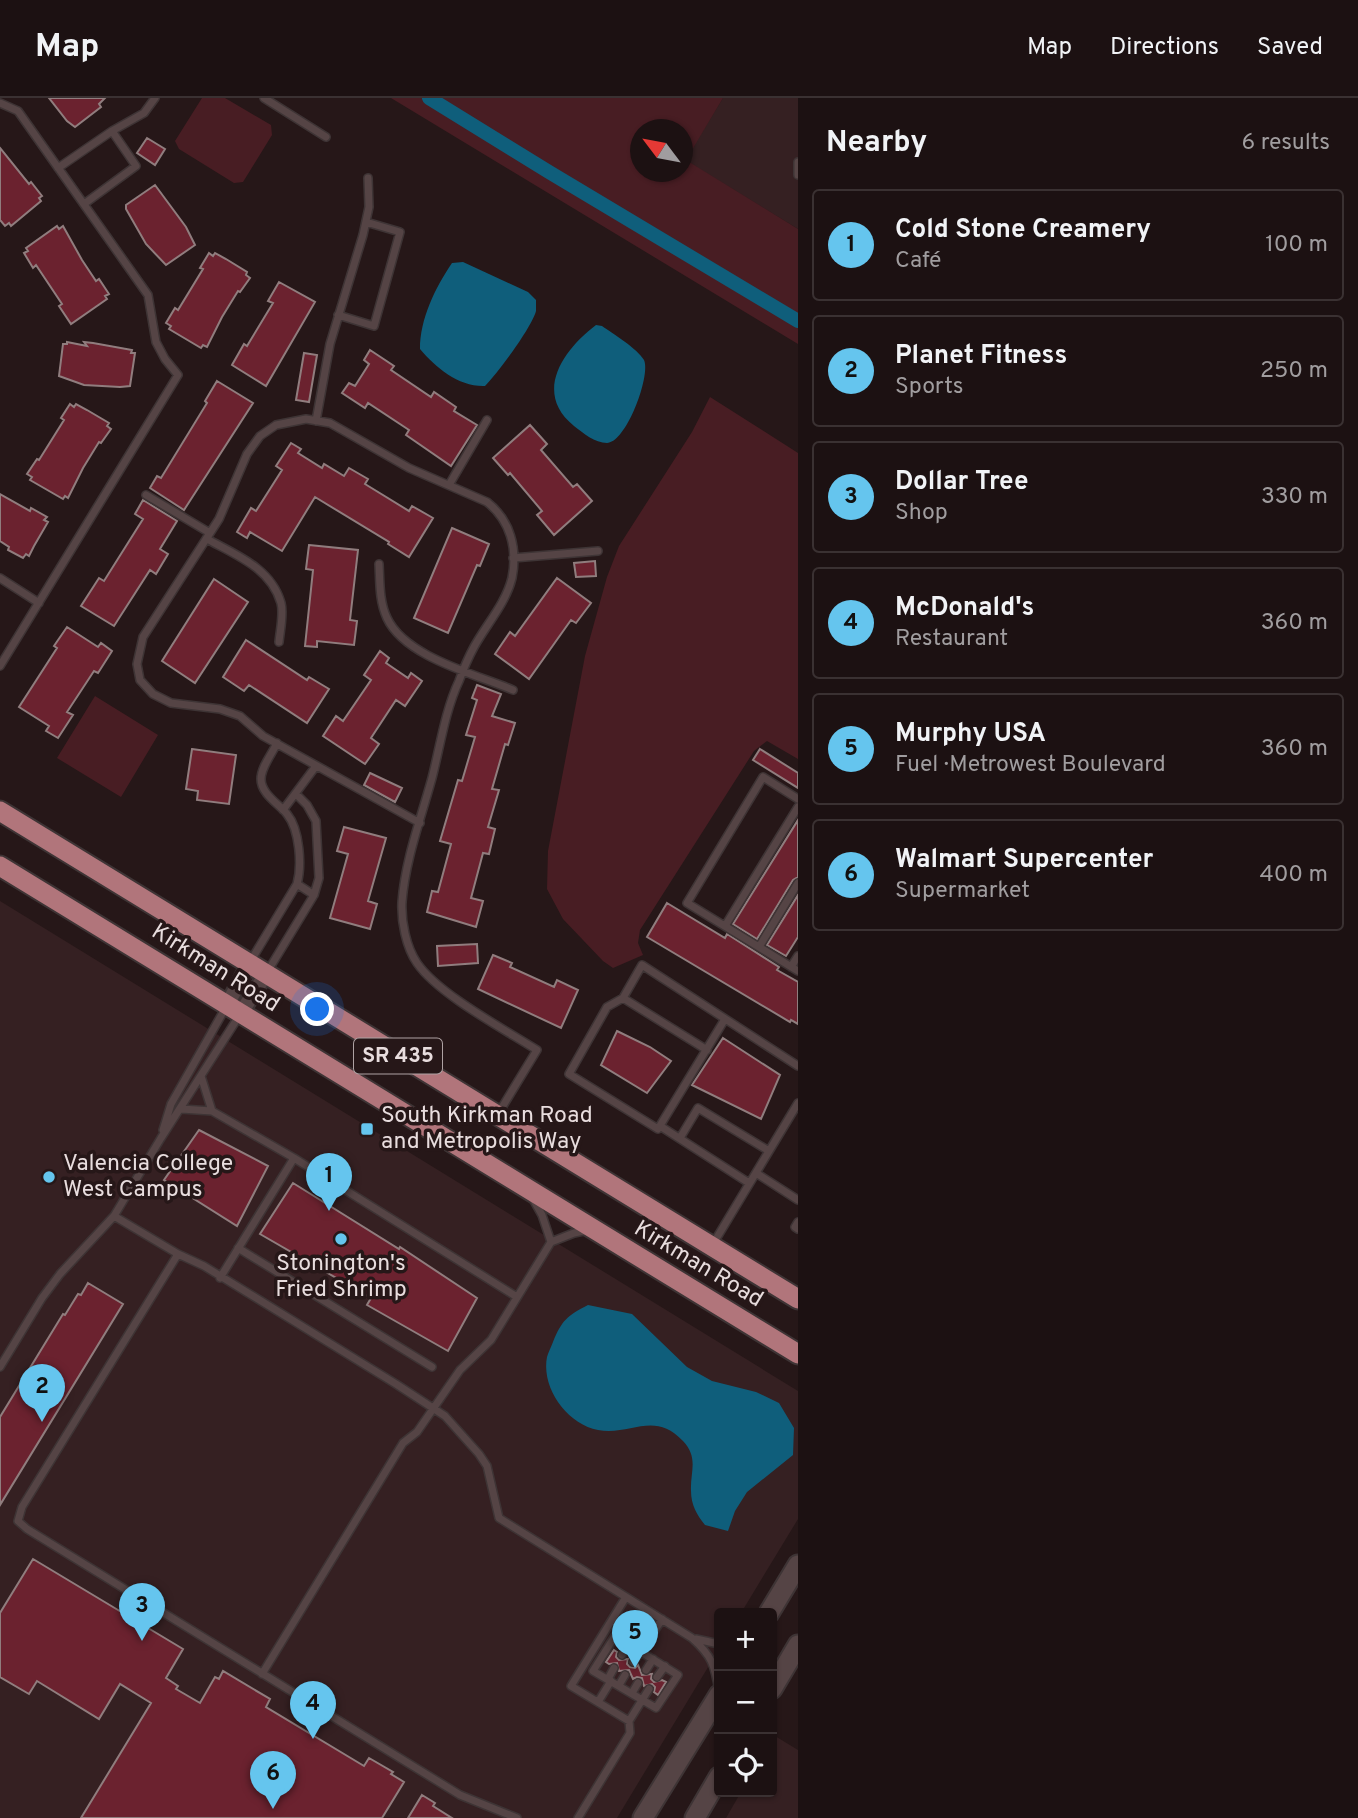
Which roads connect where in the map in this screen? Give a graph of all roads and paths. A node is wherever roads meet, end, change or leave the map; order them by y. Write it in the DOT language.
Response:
graph roads {
  1 [pos="155,98"];
  2 [pos="264,98"];
  3 [pos="0,103"];
  4 [pos="112,131"];
  5 [pos="326,136"];
  6 [pos="798,162"];
  7 [pos="58,167"];
  8 [pos="798,175"];
  9 [pos="368,178"];
  10 [pos="84,204"];
  11 [pos="366,222"];
  12 [pos="338,315"];
  13 [pos="487,420"];
  14 [pos="316,421"];
  15 [pos="449,485"];
  16 [pos="146,495"];
  17 [pos="209,536"];
  18 [pos="598,551"];
  19 [pos="513,558"];
  20 [pos="379,564"];
  21 [pos="0,578"];
  22 [pos="39,603"];
  23 [pos="278,642"];
  24 [pos="0,666"];
  25 [pos="464,670"];
  26 [pos="513,690"];
  27 [pos="277,743"];
  28 [pos="316,766"];
  29 [pos="296,794"];
  30 [pos="798,799"];
  31 [pos="798,807"];
  32 [pos="283,810"];
  33 [pos="0,811"];
  34 [pos="420,823"];
  35 [pos="0,866"];
  36 [pos="798,883"];
  37 [pos="297,884"];
  38 [pos="314,895"];
  39 [pos="725,926"];
  40 [pos="759,947"];
  41 [pos="798,956"];
  42 [pos="258,969"];
  43 [pos="795,969"];
  44 [pos="623,998"];
  45 [pos="234,1009"];
  46 [pos="725,1019"];
  47 [pos="706,1050"];
  48 [pos="798,1066"];
  49 [pos="201,1076"];
  50 [pos="798,1104"];
  51 [pos="181,1109"];
  52 [pos="212,1111"];
  53 [pos="497,1116"];
  54 [pos="660,1126"];
  55 [pos="161,1138"];
  56 [pos="680,1138"];
  57 [pos="769,1151"];
  58 [pos="294,1158"];
  59 [pos="756,1173"];
  60 [pos="749,1184"];
  61 [pos="527,1190"];
  62 [pos="798,1200"];
  63 [pos="114,1216"];
  64 [pos="798,1222"];
  65 [pos="798,1229"];
  66 [pos="592,1230"];
  67 [pos="551,1242"];
  68 [pos="711,1247"];
  69 [pos="238,1248"];
  70 [pos="178,1254"];
  71 [pos="220,1278"];
  72 [pos="517,1297"];
  73 [pos="798,1299"];
  74 [pos="798,1354"];
  75 [pos="0,1367"];
  76 [pos="432,1367"];
  77 [pos="432,1408"];
  78 [pos="798,1565"];
  79 [pos="626,1597"];
  80 [pos="772,1608"];
  81 [pos="662,1619"];
  82 [pos="692,1638"];
  83 [pos="714,1643"];
  84 [pos="629,1644"];
  85 [pos="798,1645"];
  86 [pos="641,1652"];
  87 [pos="622,1655"];
  88 [pos="653,1659"];
  89 [pos="633,1662"];
  90 [pos="665,1666"];
  91 [pos="614,1668"];
  92 [pos="646,1670"];
  93 [pos="714,1671"];
  94 [pos="262,1674"];
  95 [pos="625,1675"];
  96 [pos="657,1677"];
  97 [pos="609,1680"];
  98 [pos="777,1681"];
  99 [pos="638,1683"];
  100 [pos="619,1685"];
  101 [pos="649,1689"];
  102 [pos="632,1693"];
  103 [pos="643,1699"];
  104 [pos="714,1701"];
  105 [pos="598,1702"];
  106 [pos="629,1721"];
  107 [pos="714,1786"];
  108 [pos="517,1818"];
  109 [pos="578,1818"];
  110 [pos="643,1818"];
  111 [pos="695,1818"];
  1 -- 4 [label="lane"];
  2 -- 5 [label="lane"];
  3 -- 7 [label="lane"];
  4 -- 7 [label="lane"];
  4 -- 10 [label="lane"];
  6 -- 8 [label="lane"];
  7 -- 10 [label="lane"];
  9 -- 11 [label="lane"];
  10 -- 22 [label="lane"];
  11 -- 12 [label="lane"];
  11 -- 12 [label="lane"];
  12 -- 14 [label="lane"];
  13 -- 15 [label="lane"];
  14 -- 15 [label="lane"];
  14 -- 17 [label="lane"];
  15 -- 19 [label="lane"];
  16 -- 17 [label="lane"];
  17 -- 23 [label="lane"];
  17 -- 27 [label="lane"];
  18 -- 19 [label="lane"];
  19 -- 25 [label="lane"];
  20 -- 25 [label="lane"];
  21 -- 22 [label="lane"];
  22 -- 24 [label="lane"];
  25 -- 26 [label="lane"];
  25 -- 34 [label="lane"];
  27 -- 28 [label="lane"];
  27 -- 32 [label="lane"];
  28 -- 29 [label="lane"];
  28 -- 34 [label="lane"];
  29 -- 32 [label="lane"];
  29 -- 38 [label="lane"];
  30 -- 39 [label="lane"];
  31 -- 39 [label="lane"];
  32 -- 37 [label="lane"];
  33 -- 42 [label="main road, Kirkman Road / SR 435"];
  34 -- 53 [label="lane"];
  35 -- 45 [label="main road, Kirkman Road / SR 435"];
  36 -- 40 [label="lane"];
  37 -- 38 [label="lane"];
  37 -- 42 [label="lane"];
  38 -- 42 [label="lane"];
  39 -- 40 [label="lane"];
  40 -- 43 [label="lane"];
  41 -- 43 [label="lane"];
  42 -- 45 [label="street"];
  42 -- 53 [label="main road, Kirkman Road / SR 435"];
  44 -- 46 [label="lane"];
  44 -- 47 [label="lane"];
  44 -- 54 [label="lane"];
  45 -- 49 [label="lane"];
  45 -- 55 [label="lane"];
  45 -- 61 [label="main road, Kirkman Road / SR 435"];
  46 -- 47 [label="lane"];
  46 -- 48 [label="lane"];
  47 -- 54 [label="lane"];
  49 -- 51 [label="lane"];
  49 -- 52 [label="lane"];
  50 -- 57 [label="lane"];
  51 -- 52 [label="lane"];
  51 -- 55 [label="lane"];
  52 -- 58 [label="lane"];
  53 -- 68 [label="main road, Kirkman Road / SR 435"];
  54 -- 56 [label="lane"];
  55 -- 63 [label="lane"];
  56 -- 57 [label="lane"];
  56 -- 60 [label="lane"];
  57 -- 59 [label="lane"];
  58 -- 69 [label="lane"];
  58 -- 72 [label="lane"];
  59 -- 60 [label="lane"];
  59 -- 62 [label="lane"];
  60 -- 68 [label="lane"];
  61 -- 66 [label="main road, Kirkman Road / SR 435"];
  61 -- 67 [label="lane"];
  63 -- 70 [label="lane"];
  63 -- 75 [label="lane"];
  64 -- 65 [label="lane"];
  66 -- 67 [label="lane"];
  66 -- 74 [label="main road, Kirkman Road / SR 435"];
  67 -- 72 [label="lane"];
  68 -- 73 [label="main road, Kirkman Road / SR 435"];
  69 -- 71 [label="lane"];
  69 -- 76 [label="lane"];
  70 -- 71 [label="lane"];
  70 -- 94 [label="lane"];
  71 -- 77 [label="lane"];
  72 -- 77 [label="lane"];
  77 -- 79 [label="lane"];
  77 -- 94 [label="lane"];
  78 -- 80 [label="street"];
  79 -- 81 [label="lane"];
  79 -- 105 [label="lane"];
  81 -- 82 [label="lane"];
  81 -- 86 [label="lane"];
  82 -- 83 [label="lane"];
  82 -- 93 [label="lane"];
  84 -- 86 [label="lane"];
  84 -- 87 [label="lane"];
  84 -- 97 [label="lane"];
  85 -- 98 [label="street"];
  86 -- 88 [label="lane"];
  86 -- 89 [label="lane"];
  88 -- 90 [label="lane"];
  88 -- 92 [label="lane"];
  90 -- 96 [label="lane"];
  90 -- 103 [label="lane"];
  91 -- 97 [label="lane"];
  94 -- 108 [label="lane"];
  95 -- 100 [label="lane"];
  97 -- 100 [label="lane"];
  97 -- 105 [label="lane"];
  99 -- 102 [label="lane"];
  100 -- 102 [label="lane"];
  101 -- 103 [label="lane"];
  102 -- 103 [label="lane"];
  103 -- 106 [label="lane"];
  104 -- 110 [label="street"];
  105 -- 106 [label="lane"];
  106 -- 109 [label="lane"];
  107 -- 111 [label="street"];
}
